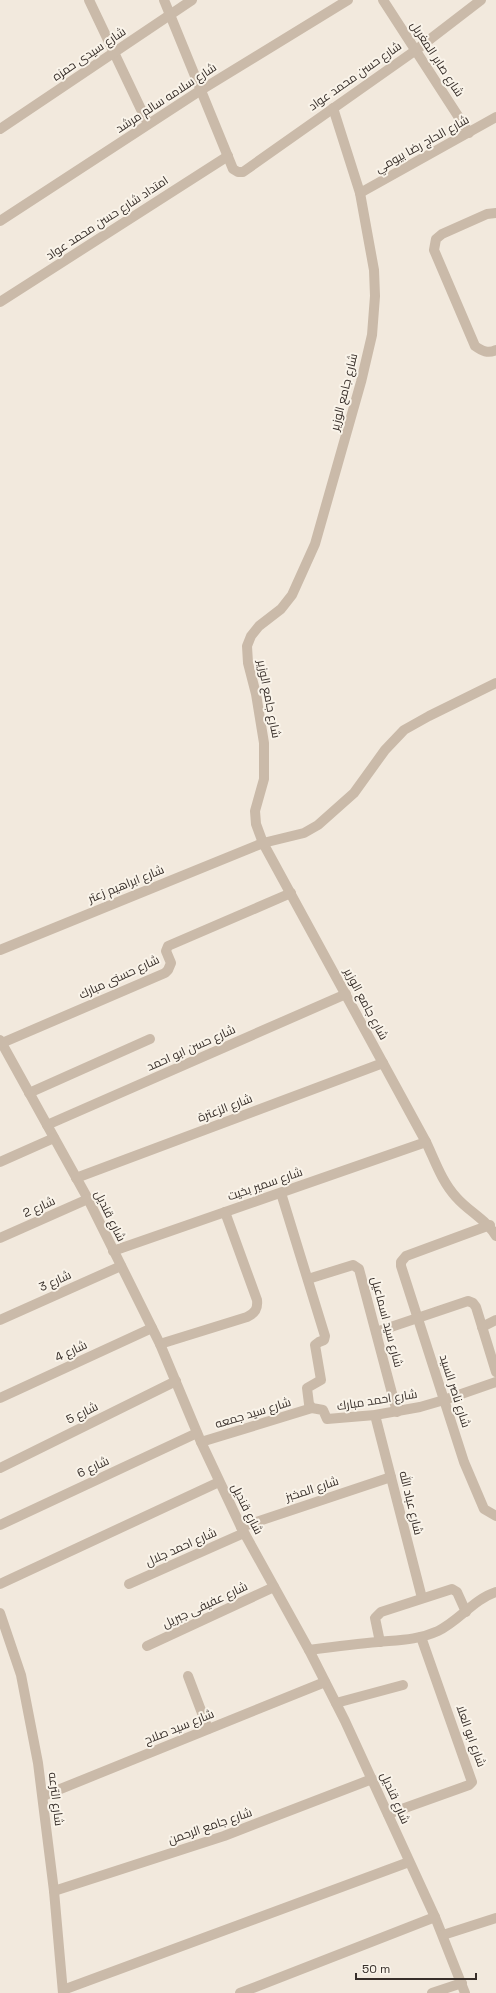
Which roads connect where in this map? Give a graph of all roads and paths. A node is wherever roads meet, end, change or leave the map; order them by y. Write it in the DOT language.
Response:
graph roads {
  1 [pos="89,0"];
  2 [pos="164,0"];
  3 [pos="192,0"];
  4 [pos="348,0"];
  5 [pos="382,0"];
  6 [pos="481,0"];
  7 [pos="170,15"];
  8 [pos="416,50"];
  9 [pos="114,53"];
  10 [pos="201,90"];
  11 [pos="332,108"];
  12 [pos="496,117"];
  13 [pos="148,124"];
  14 [pos="0,129"];
  15 [pos="469,133"];
  16 [pos="228,156"];
  17 [pos="360,193"];
  18 [pos="496,213"];
  19 [pos="0,221"];
  20 [pos="1,298"];
  21 [pos="496,350"];
  22 [pos="496,683"];
  23 [pos="263,843"];
  24 [pos="291,893"];
  25 [pos="0,950"];
  26 [pos="346,994"];
  27 [pos="150,1039"];
  28 [pos="1,1042"];
  29 [pos="383,1063"];
  30 [pos="29,1093"];
  31 [pos="47,1126"];
  32 [pos="54,1138"];
  33 [pos="426,1142"];
  34 [pos="0,1162"];
  35 [pos="76,1178"];
  36 [pos="281,1193"];
  37 [pos="88,1199"];
  38 [pos="225,1212"];
  39 [pos="490,1225"];
  40 [pos="496,1236"];
  41 [pos="0,1238"];
  42 [pos="113,1251"];
  43 [pos="121,1266"];
  44 [pos="308,1279"];
  45 [pos="417,1317"];
  46 [pos="0,1320"];
  47 [pos="496,1320"];
  48 [pos="482,1327"];
  49 [pos="152,1328"];
  50 [pos="376,1332"];
  51 [pos="160,1344"];
  52 [pos="496,1372"];
  53 [pos="176,1381"];
  54 [pos="496,1382"];
  55 [pos="0,1398"];
  56 [pos="444,1400"];
  57 [pos="312,1408"];
  58 [pos="397,1412"];
  59 [pos="375,1415"];
  60 [pos="197,1433"];
  61 [pos="201,1442"];
  62 [pos="0,1468"];
  63 [pos="391,1477"];
  64 [pos="219,1482"];
  65 [pos="496,1516"];
  66 [pos="0,1525"];
  67 [pos="242,1530"];
  68 [pos="0,1584"];
  69 [pos="129,1584"];
  70 [pos="274,1587"];
  71 [pos="496,1592"];
  72 [pos="422,1598"];
  73 [pos="466,1612"];
  74 [pos="0,1613"];
  75 [pos="421,1637"];
  76 [pos="380,1642"];
  77 [pos="147,1646"];
  78 [pos="308,1650"];
  79 [pos="188,1676"];
  80 [pos="325,1682"];
  81 [pos="403,1685"];
  82 [pos="336,1703"];
  83 [pos="208,1730"];
  84 [pos="372,1779"];
  85 [pos="43,1796"];
  86 [pos="388,1814"];
  87 [pos="409,1862"];
  88 [pos="54,1891"];
  89 [pos="434,1917"];
  90 [pos="496,1918"];
  91 [pos="443,1935"];
  92 [pos="462,1983"];
  93 [pos="63,1991"];
  94 [pos="240,1993"];
  95 [pos="432,1993"];
  96 [pos="465,1993"];
  1 -- 9 [label="street"];
  2 -- 7 [label="street"];
  3 -- 7 [label="street, شارع سيدى حمزه"];
  4 -- 10 [label="street, شارع سلامه سالم مرشد"];
  5 -- 8 [label="street, شارع صابر المغربل"];
  6 -- 8 [label="street, شارع حسن محمد عواد"];
  7 -- 9 [label="street, شارع سيدى حمزه"];
  7 -- 10 [label="street"];
  8 -- 11 [label="street, شارع حسن محمد عواد"];
  8 -- 15 [label="street, شارع صابر المغربل"];
  9 -- 13 [label="street"];
  9 -- 14 [label="street, شارع سيدى حمزه"];
  10 -- 13 [label="street, شارع سلامه سالم مرشد"];
  10 -- 16 [label="street"];
  11 -- 16 [label="street, شارع حسن محمد عواد"];
  11 -- 17 [label="street, شارع جامع الوزير"];
  12 -- 15 [label="street, شارع الحاج رضا بيومي"];
  13 -- 19 [label="street, شارع سلامه سالم مرشد"];
  15 -- 17 [label="street, شارع الحاج رضا بيومي"];
  16 -- 20 [label="street, امتداد شارع حسن محمد عواد"];
  17 -- 23 [label="street, شارع جامع الوزير"];
  18 -- 21 [label="street"];
  22 -- 23 [label="street, شارع ابراهيم زعتر"];
  23 -- 24 [label="street, شارع جامع الوزير"];
  23 -- 25 [label="street, شارع ابراهيم زعتر"];
  24 -- 26 [label="street, شارع جامع الوزير"];
  24 -- 28 [label="street, شارع حسنى مبارك"];
  26 -- 29 [label="street, شارع جامع الوزير"];
  26 -- 31 [label="street, شارع حسن ابو احمد"];
  27 -- 30 [label="street"];
  28 -- 30 [label="street, شارع قنديل"];
  29 -- 33 [label="street, شارع جامع الوزير"];
  29 -- 35 [label="street, شارع الزعترة"];
  30 -- 31 [label="street, شارع قنديل"];
  31 -- 32 [label="street, شارع قنديل"];
  32 -- 34 [label="street"];
  32 -- 35 [label="street, شارع قنديل"];
  33 -- 36 [label="street, شارع سمير بخيت"];
  33 -- 39 [label="street, شارع جامع الوزير"];
  35 -- 37 [label="street, شارع قنديل"];
  36 -- 38 [label="street, شارع سمير بخيت"];
  36 -- 44 [label="street"];
  37 -- 41 [label="street, شارع 2"];
  37 -- 42 [label="street, شارع قنديل"];
  38 -- 42 [label="street, شارع سمير بخيت"];
  38 -- 51 [label="street"];
  39 -- 40 [label="street, شارع جامع الوزير"];
  39 -- 45 [label="street, شارع ناصر السيد"];
  42 -- 43 [label="street, شارع قنديل"];
  43 -- 46 [label="street, شارع 3"];
  43 -- 49 [label="street, شارع قنديل"];
  44 -- 50 [label="street, شارع سيد اسماعيل"];
  44 -- 57 [label="street"];
  45 -- 48 [label="street"];
  45 -- 50 [label="street"];
  45 -- 56 [label="street, شارع ناصر السيد"];
  47 -- 48 [label="street"];
  48 -- 52 [label="street"];
  49 -- 51 [label="street, شارع قنديل"];
  49 -- 55 [label="street, شارع 4"];
  50 -- 58 [label="street, شارع سيد اسماعيل"];
  51 -- 53 [label="street, شارع قنديل"];
  53 -- 60 [label="street, شارع قنديل"];
  53 -- 62 [label="street, شارع 5"];
  54 -- 56 [label="street, شارع احمد مبارك"];
  56 -- 58 [label="street, شارع احمد مبارك"];
  56 -- 65 [label="street, شارع ناصر السيد"];
  57 -- 59 [label="street, شارع احمد مبارك"];
  57 -- 61 [label="street, شارع سيد جمعه"];
  58 -- 59 [label="street, شارع احمد مبارك"];
  59 -- 63 [label="street, شارع عباد الله"];
  60 -- 61 [label="street, شارع قنديل"];
  60 -- 66 [label="street, شارع 6"];
  61 -- 64 [label="street, شارع قنديل"];
  63 -- 67 [label="street, شارع المخبز"];
  63 -- 72 [label="street, شارع عباد الله"];
  64 -- 67 [label="street, شارع قنديل"];
  64 -- 68 [label="street"];
  67 -- 69 [label="street, شارع احمد جلال"];
  67 -- 70 [label="street, شارع قنديل"];
  70 -- 77 [label="street, شارع عفيفى جبريل"];
  70 -- 78 [label="street, شارع قنديل"];
  71 -- 73 [label="street"];
  72 -- 73 [label="street"];
  72 -- 76 [label="street"];
  73 -- 75 [label="street"];
  74 -- 85 [label="street, شارع الترعه"];
  75 -- 76 [label="street"];
  75 -- 86 [label="street, شارع ابو العلا"];
  76 -- 78 [label="street"];
  78 -- 80 [label="street, شارع قنديل"];
  79 -- 83 [label="street"];
  80 -- 82 [label="street, شارع قنديل"];
  80 -- 83 [label="street, شارع سيد صلاح"];
  81 -- 82 [label="street"];
  82 -- 84 [label="street, شارع قنديل"];
  83 -- 85 [label="street, شارع سيد صلاح"];
  84 -- 86 [label="street, شارع قنديل"];
  84 -- 88 [label="street, شارع جامع الرحمن"];
  85 -- 88 [label="street, شارع الترعه"];
  86 -- 87 [label="street, شارع قنديل"];
  87 -- 89 [label="street, شارع قنديل"];
  87 -- 93 [label="street"];
  88 -- 93 [label="street, شارع الترعه"];
  89 -- 91 [label="street, شارع قنديل"];
  89 -- 94 [label="street"];
  90 -- 91 [label="street"];
  91 -- 92 [label="street, شارع قنديل"];
  92 -- 95 [label="street"];
  92 -- 96 [label="street, شارع قنديل"];
}
